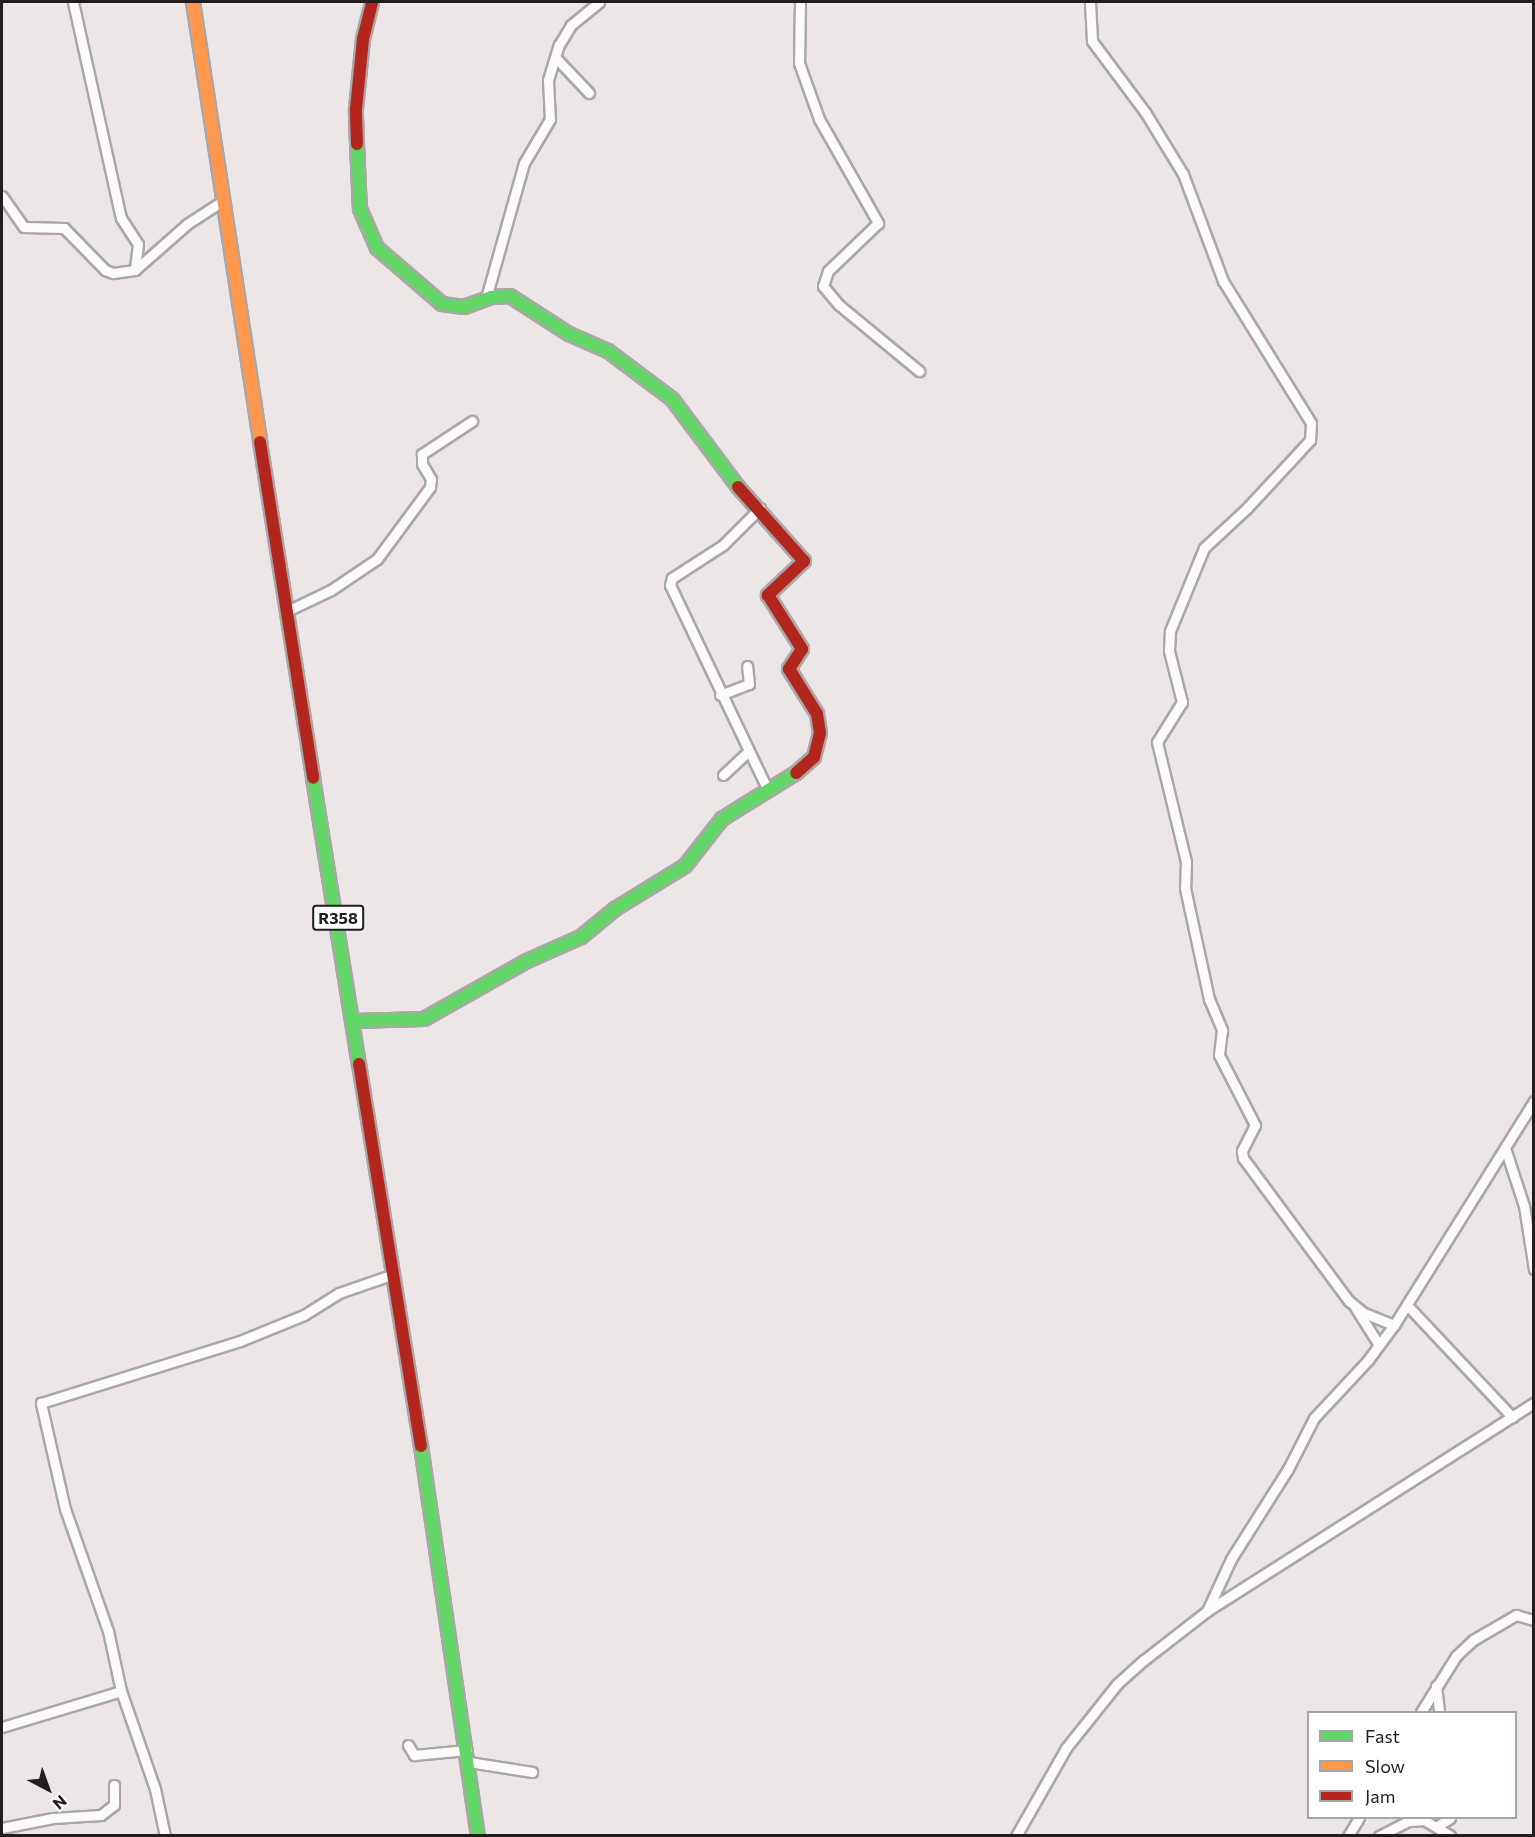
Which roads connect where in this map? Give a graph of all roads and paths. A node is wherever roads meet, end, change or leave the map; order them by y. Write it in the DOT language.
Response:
graph roads {
  1 [pos="73,2"];
  2 [pos="192,2"];
  3 [pos="372,2"];
  4 [pos="599,2"];
  5 [pos="800,2"];
  6 [pos="1090,2"];
  7 [pos="556,58"];
  8 [pos="589,93"];
  9 [pos="2,196"];
  10 [pos="221,202"];
  11 [pos="135,270"];
  12 [pos="486,298"];
  13 [pos="919,371"];
  14 [pos="472,421"];
  15 [pos="760,508"];
  16 [pos="287,611"];
  17 [pos="747,666"];
  18 [pos="720,695"];
  19 [pos="748,752"];
  20 [pos="723,775"];
  21 [pos="767,788"];
  22 [pos="354,1021"];
  23 [pos="1533,1101"];
  24 [pos="1506,1151"];
  25 [pos="1533,1269"];
  26 [pos="394,1274"];
  27 [pos="1407,1305"];
  28 [pos="1354,1307"];
  29 [pos="1394,1324"];
  30 [pos="1379,1346"];
  31 [pos="1533,1403"];
  32 [pos="1512,1417"];
  33 [pos="1207,1611"];
  34 [pos="1533,1620"];
  35 [pos="1436,1686"];
  36 [pos="122,1691"];
  37 [pos="1422,1711"];
  38 [pos="1439,1711"];
  39 [pos="2,1727"];
  40 [pos="408,1745"];
  41 [pos="468,1756"];
  42 [pos="532,1772"];
  43 [pos="114,1785"];
  44 [pos="1358,1819"];
  45 [pos="1448,1819"];
  46 [pos="1439,1825"];
  47 [pos="2,1828"];
  48 [pos="165,1836"];
  49 [pos="478,1836"];
  50 [pos="1016,1836"];
  51 [pos="1348,1836"];
  52 [pos="1379,1836"];
  53 [pos="1451,1836"];
  1 -- 11 [label="street"];
  2 -- 10 [label="main road, R358"];
  3 -- 12 [label="main road"];
  4 -- 7 [label="street"];
  5 -- 13 [label="street"];
  6 -- 28 [label="street"];
  7 -- 8 [label="street"];
  7 -- 12 [label="street"];
  9 -- 11 [label="street"];
  10 -- 11 [label="street"];
  10 -- 16 [label="main road, R358"];
  12 -- 15 [label="main road"];
  14 -- 16 [label="street"];
  15 -- 18 [label="street"];
  15 -- 21 [label="main road"];
  16 -- 22 [label="main road, R358"];
  17 -- 18 [label="street"];
  18 -- 19 [label="street"];
  19 -- 20 [label="street"];
  19 -- 21 [label="street"];
  21 -- 22 [label="main road"];
  22 -- 26 [label="main road, R358"];
  23 -- 24 [label="street"];
  24 -- 25 [label="street"];
  24 -- 27 [label="street"];
  26 -- 36 [label="street"];
  26 -- 41 [label="main road, R358"];
  27 -- 29 [label="street"];
  27 -- 32 [label="street"];
  28 -- 29 [label="street"];
  28 -- 30 [label="street"];
  29 -- 30 [label="street"];
  30 -- 33 [label="street"];
  31 -- 32 [label="street"];
  32 -- 33 [label="street"];
  33 -- 50 [label="street"];
  34 -- 35 [label="street"];
  35 -- 37 [label="street"];
  35 -- 38 [label="street"];
  36 -- 39 [label="street"];
  36 -- 48 [label="street"];
  40 -- 41 [label="street"];
  41 -- 42 [label="street"];
  41 -- 49 [label="main road, R358"];
  43 -- 47 [label="street"];
  44 -- 51 [label="street"];
  45 -- 46 [label="street"];
  46 -- 52 [label="street"];
  46 -- 53 [label="street"];
}
